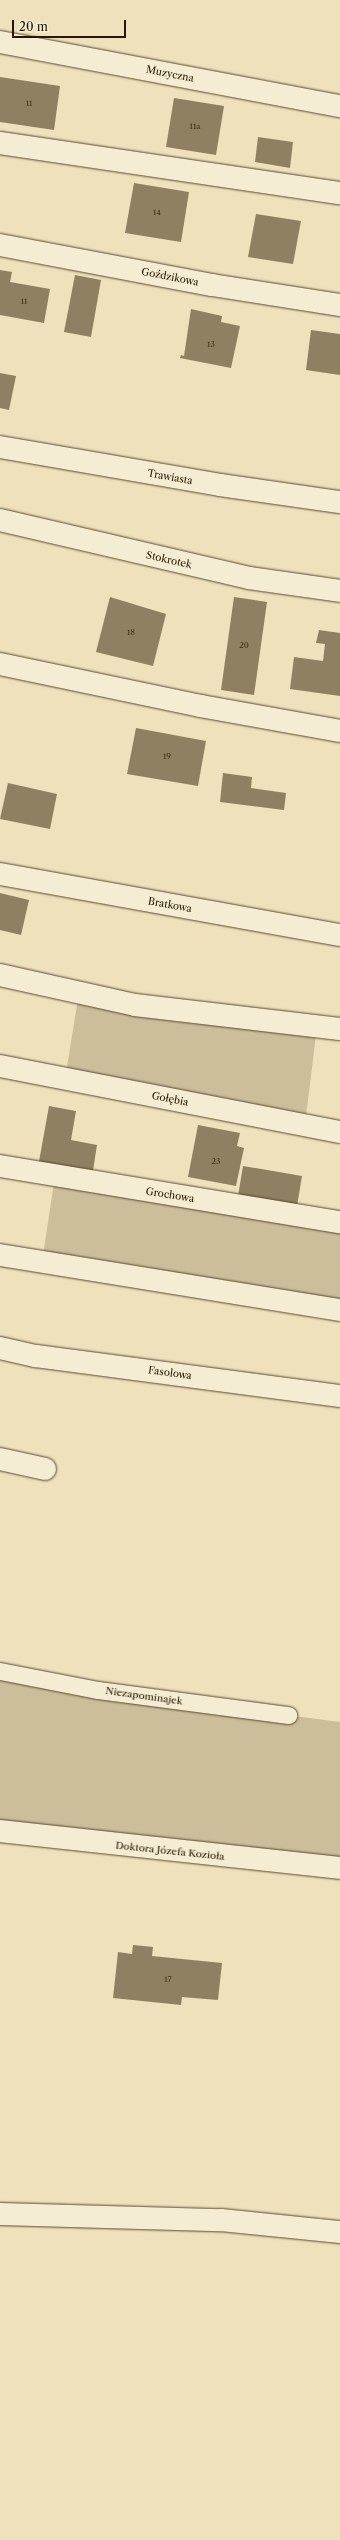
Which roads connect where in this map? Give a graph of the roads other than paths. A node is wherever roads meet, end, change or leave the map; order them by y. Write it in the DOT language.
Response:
graph roads {
  1 [pos="0,42"];
  2 [pos="340,106"];
  3 [pos="0,143"];
  4 [pos="340,193"];
  5 [pos="0,245"];
  6 [pos="340,305"];
  7 [pos="0,447"];
  8 [pos="340,502"];
  9 [pos="0,520"];
  10 [pos="340,591"];
  11 [pos="0,664"];
  12 [pos="340,731"];
  13 [pos="0,874"];
  14 [pos="340,935"];
  15 [pos="0,975"];
  16 [pos="340,1029"];
  17 [pos="0,1066"];
  18 [pos="340,1132"];
  19 [pos="0,1166"];
  20 [pos="340,1222"];
  21 [pos="0,1255"];
  22 [pos="340,1310"];
  23 [pos="0,1348"];
  24 [pos="340,1396"];
  25 [pos="0,1460"];
  26 [pos="45,1469"];
  27 [pos="0,1671"];
  28 [pos="288,1716"];
  29 [pos="0,1831"];
  30 [pos="340,1868"];
  31 [pos="0,2214"];
  32 [pos="340,2232"];
  1 -- 2 [label="street, Muzyczna"];
  3 -- 4 [label="street"];
  5 -- 6 [label="street, Goździkowa"];
  7 -- 8 [label="street, Trawiasta"];
  9 -- 10 [label="street, Stokrotek"];
  11 -- 12 [label="street"];
  13 -- 14 [label="street, Bratkowa"];
  15 -- 16 [label="street"];
  17 -- 18 [label="street, Gołębia"];
  19 -- 20 [label="street, Grochowa"];
  21 -- 22 [label="street"];
  23 -- 24 [label="street, Fasolowa"];
  25 -- 26 [label="street"];
  27 -- 28 [label="lane, Niezapominajek"];
  29 -- 30 [label="street, Doktora Józefa Kozioła"];
  31 -- 32 [label="street"];
}
